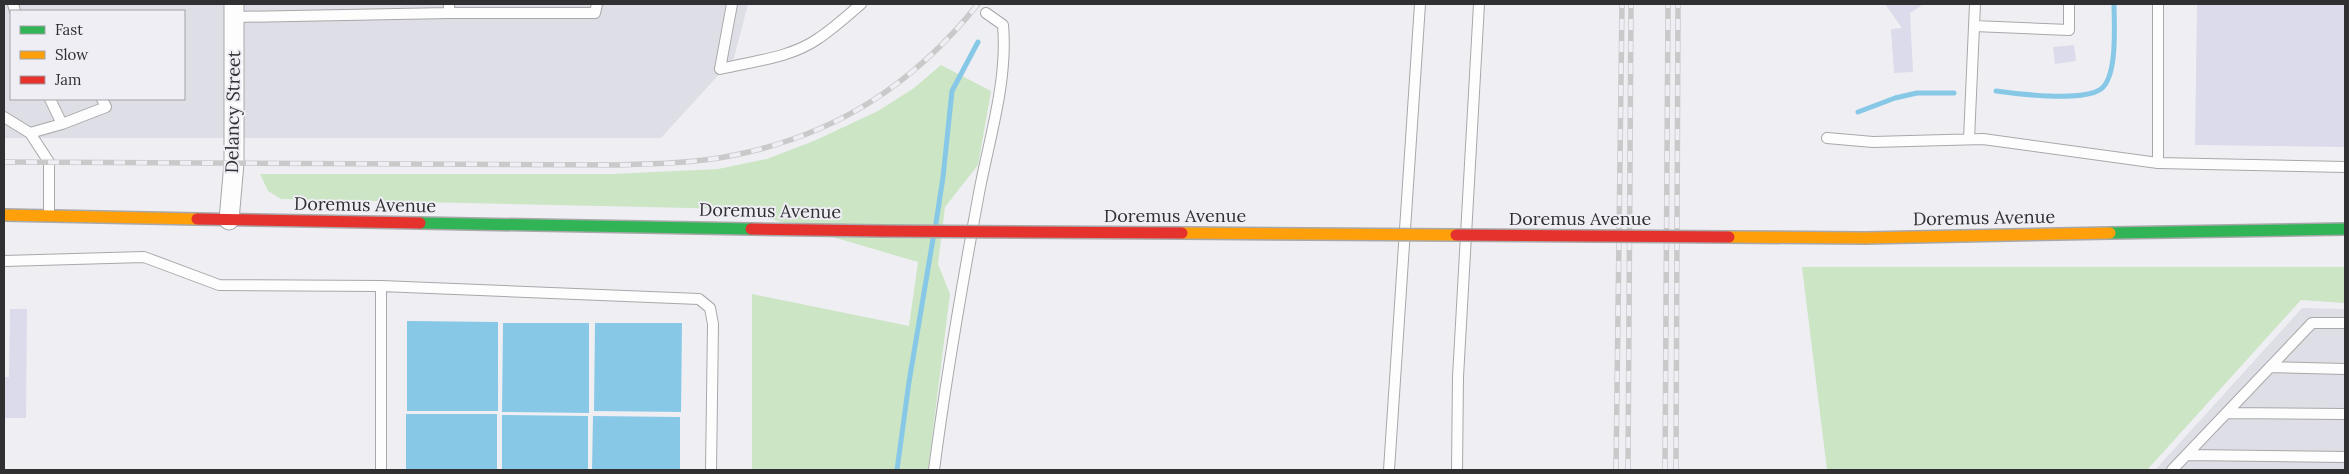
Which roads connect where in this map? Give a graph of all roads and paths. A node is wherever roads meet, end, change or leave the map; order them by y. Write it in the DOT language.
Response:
graph roads {
  1 [pos="597,4"];
  2 [pos="732,4"];
  3 [pos="862,4"];
  4 [pos="1420,4"];
  5 [pos="1479,4"];
  6 [pos="1975,4"];
  7 [pos="2069,4"];
  8 [pos="2158,4"];
  9 [pos="449,8"];
  10 [pos="234,11"];
  11 [pos="986,13"];
  12 [pos="1974,26"];
  13 [pos="50,100"];
  14 [pos="102,100"];
  15 [pos="4,116"];
  16 [pos="62,124"];
  17 [pos="30,133"];
  18 [pos="1826,138"];
  19 [pos="1969,139"];
  20 [pos="2158,163"];
  21 [pos="2345,167"];
  22 [pos="4,215"];
  23 [pos="49,216"];
  24 [pos="229,220"];
  25 [pos="2345,229"];
  26 [pos="4,261"];
  27 [pos="381,286"];
  28 [pos="2345,323"];
  29 [pos="2270,367"];
  30 [pos="2345,369"];
  31 [pos="2226,413"];
  32 [pos="2345,414"];
  33 [pos="2186,454"];
  34 [pos="2345,457"];
  35 [pos="381,470"];
  36 [pos="711,470"];
  37 [pos="934,470"];
  38 [pos="1389,470"];
  39 [pos="1457,470"];
  40 [pos="2172,470"];
  1 -- 9 [label="lane"];
  2 -- 3 [label="lane"];
  4 -- 38 [label="lane"];
  5 -- 39 [label="lane"];
  6 -- 12 [label="lane"];
  7 -- 12 [label="lane"];
  8 -- 20 [label="lane"];
  9 -- 10 [label="lane"];
  10 -- 24 [label="street, Delancy Street"];
  11 -- 37 [label="lane"];
  12 -- 19 [label="lane"];
  13 -- 16 [label="lane"];
  14 -- 16 [label="lane"];
  15 -- 17 [label="lane"];
  16 -- 17 [label="lane"];
  17 -- 23 [label="lane"];
  18 -- 19 [label="lane"];
  19 -- 20 [label="lane"];
  20 -- 21 [label="lane"];
  22 -- 23 [label="main road, Doremus Avenue"];
  23 -- 24 [label="main road, Doremus Avenue"];
  24 -- 25 [label="main road, Doremus Avenue, bridge"];
  26 -- 27 [label="lane"];
  27 -- 35 [label="lane"];
  27 -- 36 [label="lane"];
  28 -- 29 [label="lane"];
  29 -- 30 [label="lane"];
  29 -- 31 [label="lane"];
  31 -- 32 [label="lane"];
  31 -- 33 [label="lane"];
  33 -- 34 [label="lane"];
  33 -- 40 [label="lane"];
}
